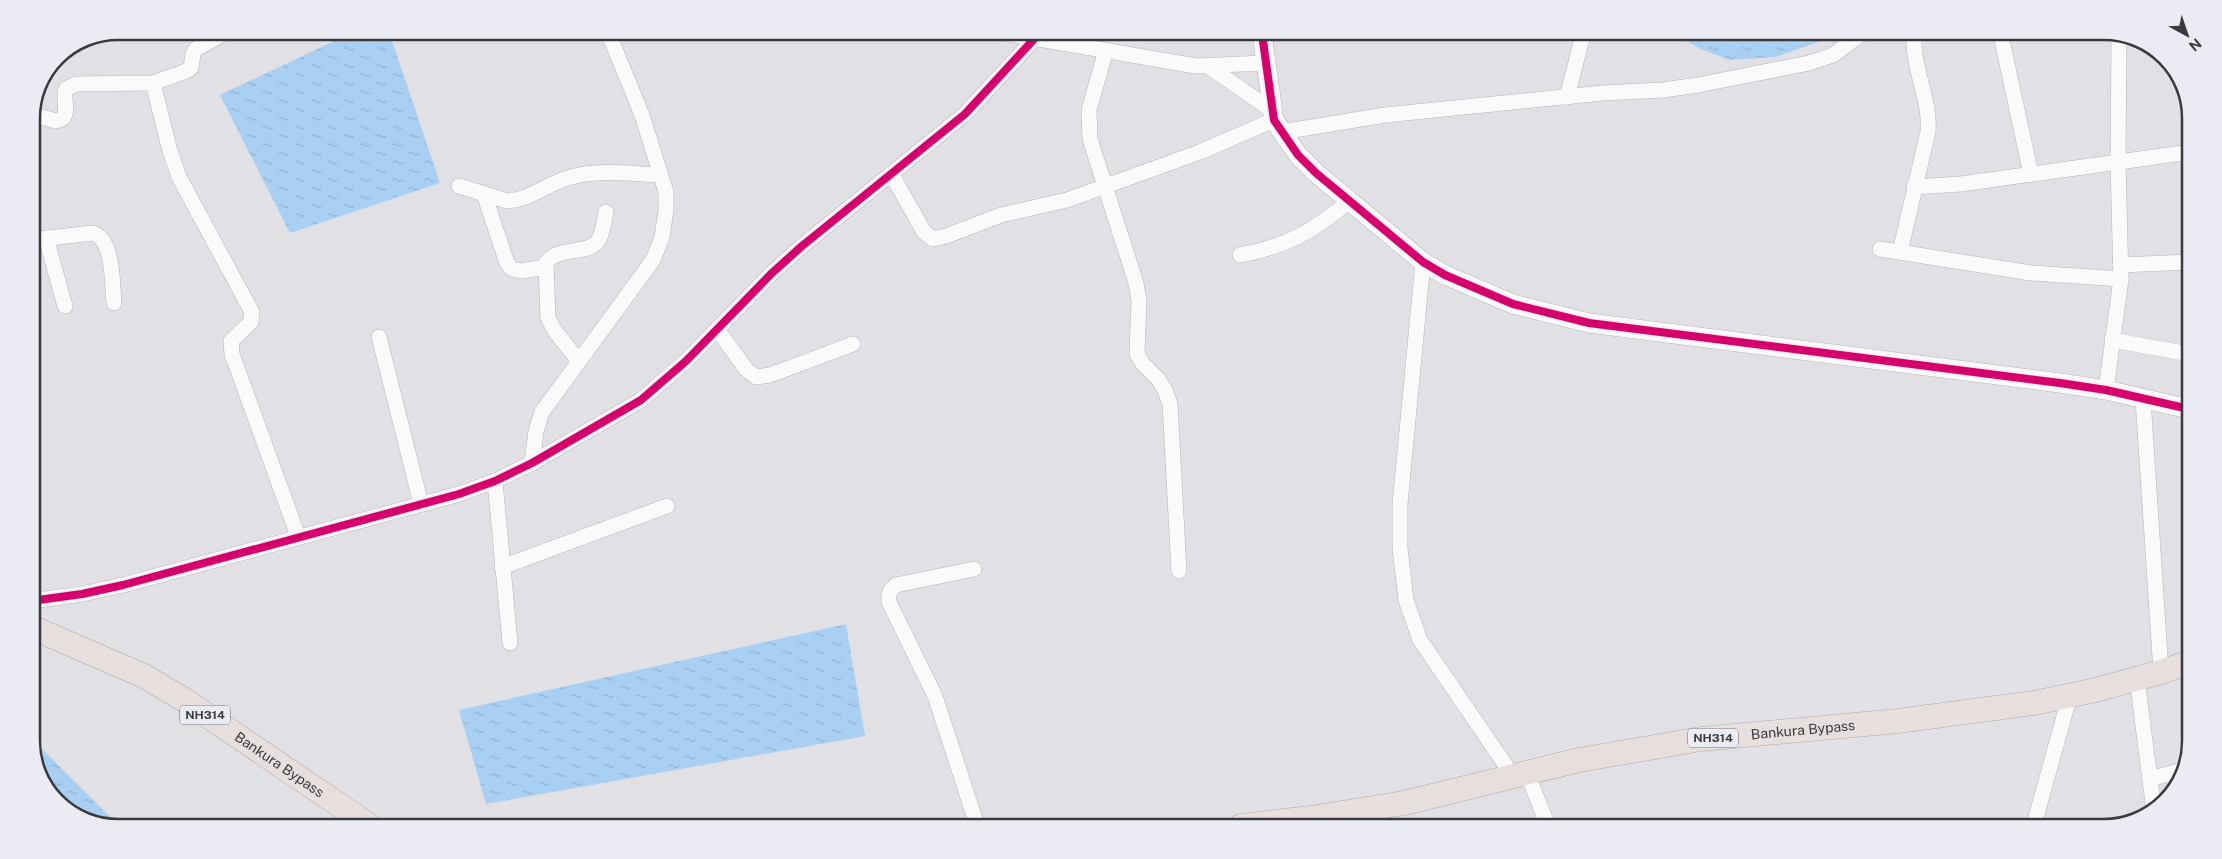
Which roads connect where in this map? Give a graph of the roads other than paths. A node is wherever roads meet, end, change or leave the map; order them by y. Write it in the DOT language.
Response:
graph roads {
  1 [pos="212,40"];
  2 [pos="611,40"];
  3 [pos="1032,40"];
  4 [pos="1056,40"];
  5 [pos="1263,40"];
  6 [pos="1582,40"];
  7 [pos="1853,40"];
  8 [pos="1914,40"];
  9 [pos="2002,40"];
  10 [pos="2119,41"];
  11 [pos="1106,50"];
  12 [pos="1265,62"];
  13 [pos="1208,66"];
  14 [pos="153,83"];
  15 [pos="1567,97"];
  16 [pos="40,117"];
  17 [pos="1276,121"];
  18 [pos="2182,153"];
  19 [pos="2118,162"];
  20 [pos="2031,174"];
  21 [pos="892,175"];
  22 [pos="661,176"];
  23 [pos="459,186"];
  24 [pos="1106,186"];
  25 [pos="1914,187"];
  26 [pos="484,194"];
  27 [pos="1349,201"];
  28 [pos="606,212"];
  29 [pos="40,239"];
  30 [pos="40,242"];
  31 [pos="1880,249"];
  32 [pos="1900,252"];
  33 [pos="1240,255"];
  34 [pos="1423,262"];
  35 [pos="2182,263"];
  36 [pos="546,267"];
  37 [pos="2120,272"];
  38 [pos="114,303"];
  39 [pos="65,306"];
  40 [pos="717,329"];
  41 [pos="379,337"];
  42 [pos="2112,340"];
  43 [pos="854,344"];
  44 [pos="2182,353"];
  45 [pos="578,360"];
  46 [pos="2106,390"];
  47 [pos="2143,399"];
  48 [pos="2182,408"];
  49 [pos="532,463"];
  50 [pos="495,481"];
  51 [pos="421,504"];
  52 [pos="667,506"];
  53 [pos="298,536"];
  54 [pos="502,567"];
  55 [pos="974,569"];
  56 [pos="1179,571"];
  57 [pos="40,600"];
  58 [pos="40,630"];
  59 [pos="510,642"];
  60 [pos="2182,665"];
  61 [pos="2161,672"];
  62 [pos="2137,679"];
  63 [pos="2070,696"];
  64 [pos="2176,772"];
  65 [pos="1520,774"];
  66 [pos="2150,779"];
  67 [pos="2153,801"];
  68 [pos="360,819"];
  69 [pos="975,819"];
  70 [pos="1346,819"];
  71 [pos="1544,819"];
  72 [pos="2036,819"];
  1 -- 14 [label="street"];
  2 -- 22 [label="street"];
  3 -- 21 [label="street"];
  4 -- 11 [label="street"];
  5 -- 12 [label="street"];
  6 -- 15 [label="street"];
  7 -- 15 [label="street"];
  8 -- 25 [label="street"];
  9 -- 20 [label="street"];
  10 -- 19 [label="street"];
  11 -- 13 [label="street"];
  11 -- 24 [label="street"];
  12 -- 13 [label="street"];
  12 -- 17 [label="street"];
  13 -- 17 [label="street"];
  14 -- 16 [label="street"];
  14 -- 53 [label="street"];
  15 -- 17 [label="street"];
  17 -- 24 [label="street"];
  17 -- 27 [label="street"];
  18 -- 19 [label="street"];
  19 -- 20 [label="street"];
  19 -- 37 [label="street"];
  20 -- 25 [label="street"];
  21 -- 24 [label="street"];
  21 -- 40 [label="street"];
  22 -- 26 [label="street"];
  22 -- 45 [label="street"];
  23 -- 26 [label="street"];
  24 -- 56 [label="street"];
  25 -- 32 [label="street"];
  26 -- 36 [label="street"];
  27 -- 33 [label="street"];
  27 -- 34 [label="street"];
  28 -- 36 [label="street"];
  29 -- 38 [label="street"];
  30 -- 39 [label="street"];
  31 -- 32 [label="street"];
  32 -- 37 [label="street"];
  34 -- 46 [label="street"];
  34 -- 65 [label="street"];
  35 -- 37 [label="street"];
  36 -- 45 [label="street"];
  37 -- 42 [label="street"];
  40 -- 43 [label="street"];
  40 -- 49 [label="street"];
  41 -- 51 [label="street"];
  42 -- 44 [label="street"];
  42 -- 46 [label="street"];
  45 -- 49 [label="street"];
  46 -- 47 [label="street"];
  47 -- 48 [label="street"];
  47 -- 61 [label="street"];
  49 -- 50 [label="street"];
  50 -- 51 [label="street"];
  50 -- 54 [label="street"];
  51 -- 53 [label="street"];
  52 -- 54 [label="street"];
  53 -- 57 [label="street"];
  54 -- 59 [label="street"];
  55 -- 69 [label="street"];
  58 -- 68 [label="highway, Bankura Bypass / NH314"];
  60 -- 61 [label="highway, Bankura Bypass / NH314"];
  61 -- 62 [label="highway, Bankura Bypass / NH314"];
  62 -- 63 [label="highway, Bankura Bypass / NH314"];
  62 -- 66 [label="street"];
  63 -- 65 [label="highway, Bankura Bypass / NH314"];
  63 -- 72 [label="street"];
  64 -- 66 [label="street"];
  65 -- 70 [label="highway, Bankura Bypass / NH314"];
  65 -- 71 [label="street"];
  66 -- 67 [label="street"];
}
